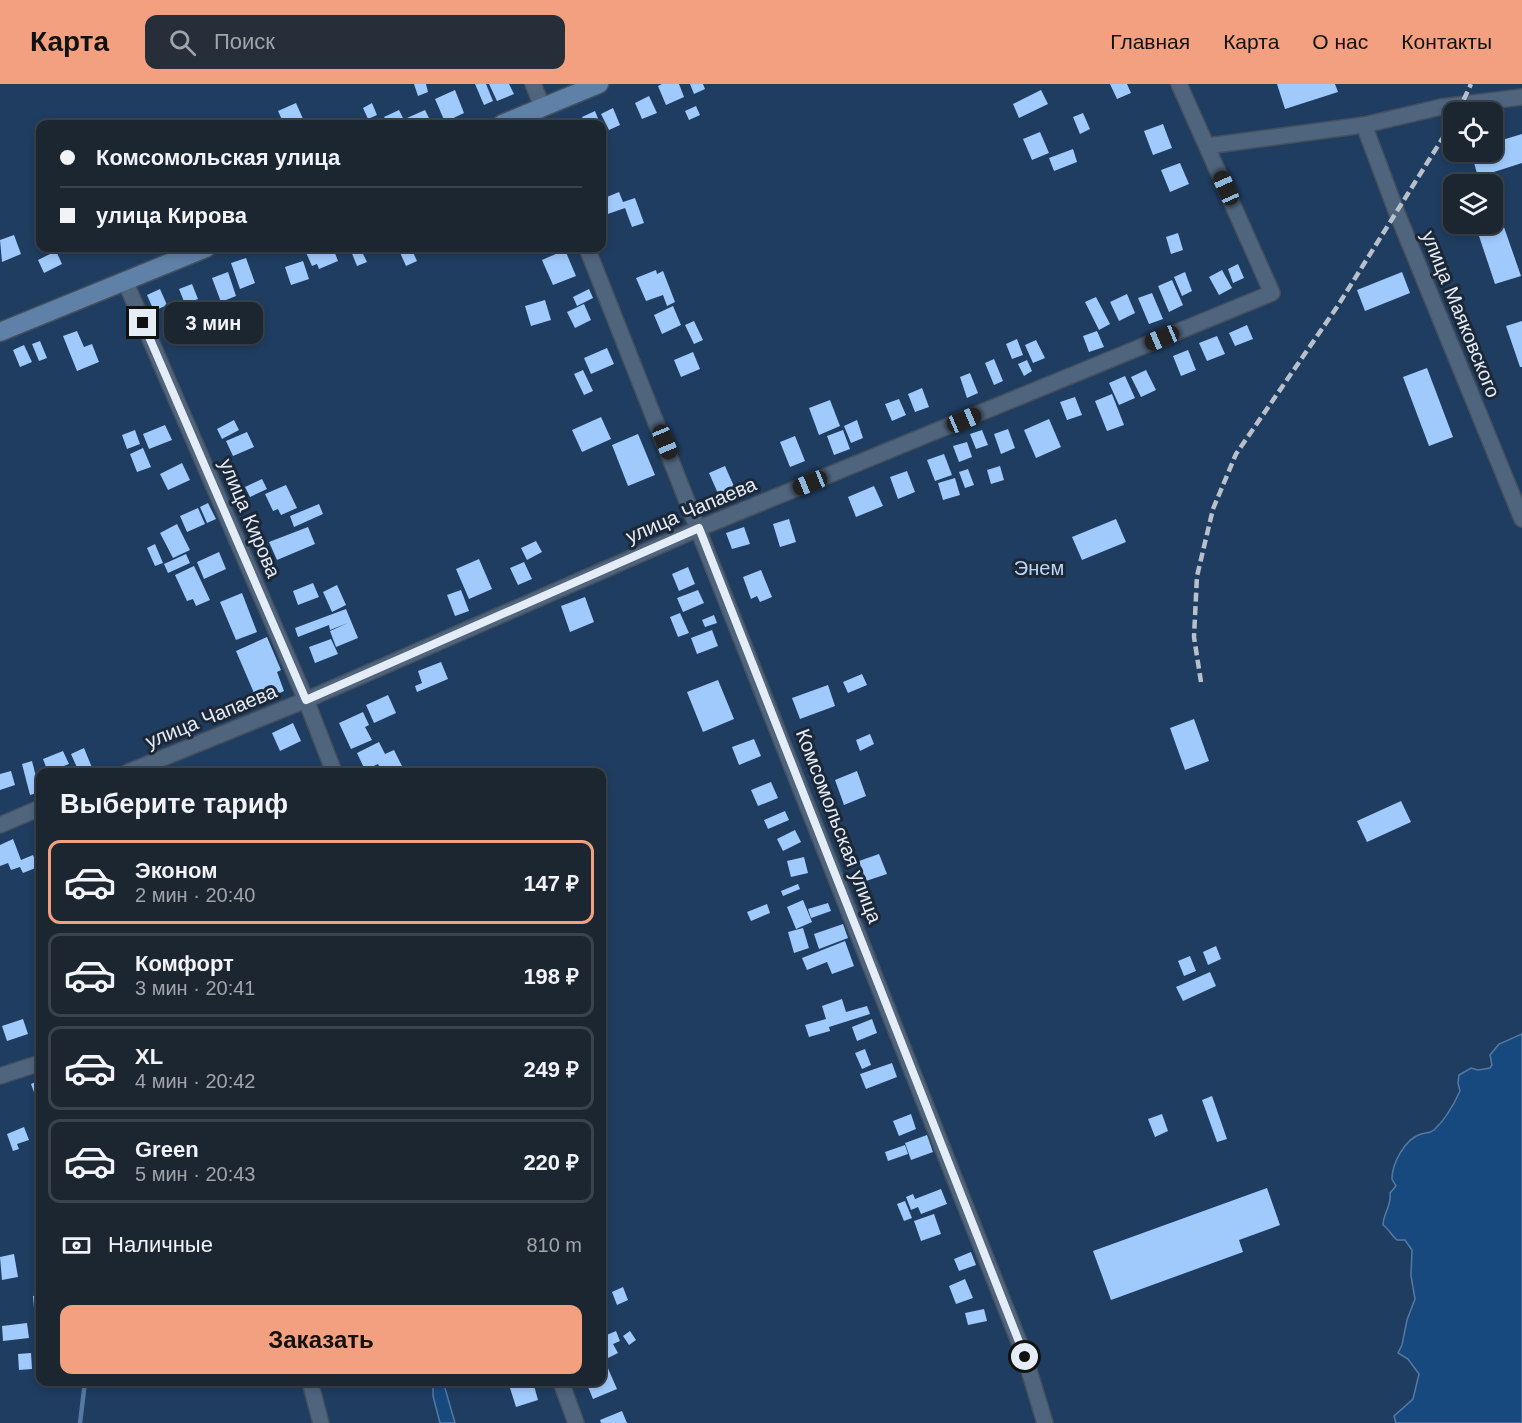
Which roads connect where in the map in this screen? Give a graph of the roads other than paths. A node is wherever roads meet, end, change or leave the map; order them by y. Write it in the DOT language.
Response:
graph roads {
  1 [pos="533,84"];
  2 [pos="599,84"];
  3 [pos="1179,84"];
  4 [pos="1522,97"];
  5 [pos="538,115"];
  6 [pos="518,120"];
  7 [pos="1364,124"];
  8 [pos="1207,146"];
  9 [pos="196,252"];
  10 [pos="589,252"];
  11 [pos="125,281"];
  12 [pos="0,332"];
  13 [pos="1522,519"];
  14 [pos="699,528"];
  15 [pos="306,700"];
  16 [pos="138,768"];
  17 [pos="332,768"];
  18 [pos="36,810"];
  19 [pos="0,825"];
  20 [pos="36,1064"];
  21 [pos="0,1076"];
  22 [pos="311,1386"];
  23 [pos="562,1386"];
  24 [pos="321,1423"];
  25 [pos="576,1423"];
  26 [pos="1045,1423"];
  1 -- 5 [label="street"];
  2 -- 5 [label="street"];
  3 -- 8 [label="street"];
  4 -- 7 [label="street"];
  5 -- 6 [label="street"];
  7 -- 8 [label="street"];
  7 -- 13 [label="street, улица Маяковского"];
  8 -- 14 [label="street, улица Чапаева"];
  9 -- 11 [label="street"];
  10 -- 14 [label="street, Комсомольская улица"];
  11 -- 12 [label="street"];
  11 -- 15 [label="street, улица Кирова"];
  14 -- 15 [label="street, улица Чапаева"];
  14 -- 26 [label="street, Комсомольская улица"];
  15 -- 16 [label="street, улица Чапаева"];
  15 -- 17 [label="street, улица Кирова"];
  18 -- 19 [label="street"];
  20 -- 21 [label="street"];
  22 -- 24 [label="street"];
  23 -- 25 [label="street"];
}
